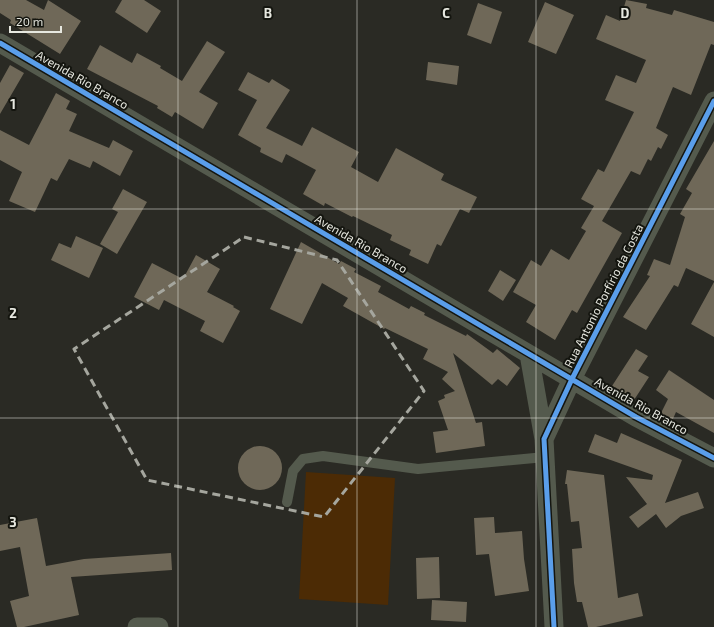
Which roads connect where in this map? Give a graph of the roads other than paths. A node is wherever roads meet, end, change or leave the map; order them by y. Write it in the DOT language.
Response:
graph roads {
  1 [pos="0,43"];
  2 [pos="714,101"];
  3 [pos="529,354"];
  4 [pos="572,379"];
  5 [pos="544,439"];
  6 [pos="545,457"];
  7 [pos="714,458"];
  8 [pos="287,502"];
  9 [pos="137,627"];
  10 [pos="159,627"];
  11 [pos="554,627"];
  1 -- 3 [label="street, Avenida Rio Branco"];
  2 -- 4 [label="street, Rua Antonio Porfírio da Costa"];
  3 -- 4 [label="street, Avenida Rio Branco"];
  3 -- 5 [label="street"];
  4 -- 5 [label="street, Rua Antonio Porfírio da Costa"];
  4 -- 7 [label="street, Avenida Rio Branco"];
  5 -- 6 [label="street, Rua Antonio Porfírio da Costa"];
  6 -- 8 [label="lane"];
  6 -- 11 [label="street, Rua Antonio Porfírio da Costa"];
  9 -- 10 [label="street"];
}
